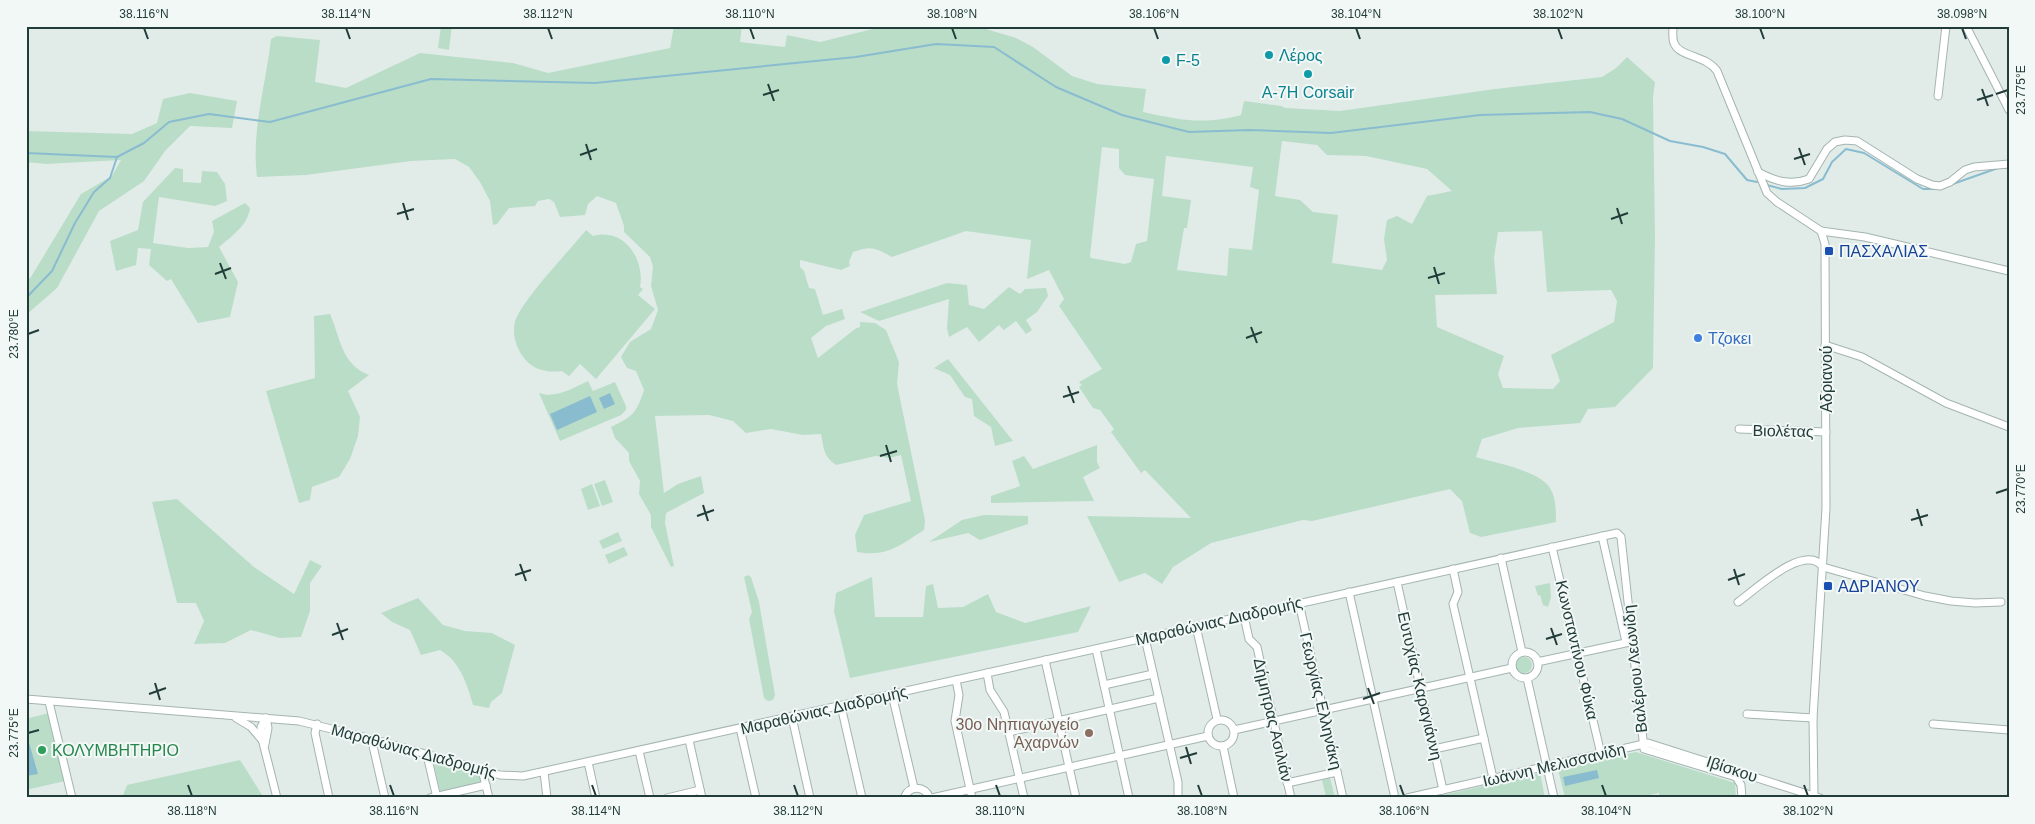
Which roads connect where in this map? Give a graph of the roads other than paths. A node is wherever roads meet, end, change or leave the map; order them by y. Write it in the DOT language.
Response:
graph roads {
  1 [pos="1672,26"];
  2 [pos="1946,26"];
  3 [pos="1966,26"];
  4 [pos="1938,96"];
  5 [pos="2009,110"];
  6 [pos="2009,164"];
  7 [pos="1758,172"];
  8 [pos="1821,231"];
  9 [pos="2009,271"];
  10 [pos="1825,345"];
  11 [pos="2009,427"];
  12 [pos="1739,430"];
  13 [pos="1826,432"];
  14 [pos="1617,533"];
  15 [pos="1602,536"];
  16 [pos="1552,547"];
  17 [pos="1501,558"];
  18 [pos="1823,567"];
  19 [pos="1453,569"];
  20 [pos="1397,582"];
  21 [pos="1349,592"];
  22 [pos="1738,602"];
  23 [pos="2001,602"];
  24 [pos="1299,604"];
  25 [pos="1244,616"];
  26 [pos="1196,626"];
  27 [pos="1145,638"];
  28 [pos="1629,642"];
  29 [pos="1096,649"];
  30 [pos="1522,652"];
  31 [pos="1578,653"];
  32 [pos="1045,660"];
  33 [pos="1537,662"];
  34 [pos="1512,668"];
  35 [pos="987,673"];
  36 [pos="1153,674"];
  37 [pos="1470,677"];
  38 [pos="1527,678"];
  39 [pos="956,680"];
  40 [pos="1104,685"];
  41 [pos="1420,688"];
  42 [pos="892,694"];
  43 [pos="1159,698"];
  44 [pos="26,699"];
  45 [pos="1373,699"];
  46 [pos="49,702"];
  47 [pos="841,706"];
  48 [pos="1109,709"];
  49 [pos="1323,710"];
  50 [pos="1747,714"];
  51 [pos="230,715"];
  52 [pos="792,717"];
  53 [pos="266,718"];
  54 [pos="1813,718"];
  55 [pos="1217,720"];
  56 [pos="1058,721"];
  57 [pos="1274,721"];
  58 [pos="316,724"];
  59 [pos="1933,724"];
  60 [pos="740,728"];
  61 [pos="1234,730"];
  62 [pos="2009,730"];
  63 [pos="1009,732"];
  64 [pos="1208,736"];
  65 [pos="1484,738"];
  66 [pos="376,740"];
  67 [pos="689,740"];
  68 [pos="264,744"];
  69 [pos="1169,744"];
  70 [pos="1643,744"];
  71 [pos="1222,746"];
  72 [pos="1434,749"];
  73 [pos="639,751"];
  74 [pos="1601,754"];
  75 [pos="427,755"];
  76 [pos="1120,755"];
  77 [pos="588,762"];
  78 [pos="1547,766"];
  79 [pos="1068,767"];
  80 [pos="482,770"];
  81 [pos="544,772"];
  82 [pos="1337,772"];
  83 [pos="1019,778"];
  84 [pos="1493,778"];
  85 [pos="1287,783"];
  86 [pos="486,785"];
  87 [pos="914,788"];
  88 [pos="970,789"];
  89 [pos="1443,790"];
  90 [pos="701,794"];
  91 [pos="434,797"];
  92 [pos="1817,797"];
  93 [pos="72,798"];
  94 [pos="277,798"];
  95 [pos="329,798"];
  96 [pos="385,798"];
  97 [pos="489,798"];
  98 [pos="547,798"];
  99 [pos="596,798"];
  100 [pos="650,798"];
  101 [pos="667,798"];
  102 [pos="756,798"];
  103 [pos="810,798"];
  104 [pos="862,798"];
  105 [pos="904,798"];
  106 [pos="931,798"];
  107 [pos="972,798"];
  108 [pos="1024,798"];
  109 [pos="1076,798"];
  110 [pos="1129,798"];
  111 [pos="1178,798"];
  112 [pos="1234,798"];
  113 [pos="1291,798"];
  114 [pos="1343,798"];
  115 [pos="1395,798"];
  116 [pos="1407,798"];
  117 [pos="1554,798"];
  118 [pos="1742,798"];
  1 -- 7 [label="street"];
  2 -- 4 [label="street"];
  3 -- 5 [label="street"];
  6 -- 7 [label="street"];
  7 -- 8 [label="street"];
  8 -- 9 [label="street"];
  8 -- 10 [label="street, Αδριανού"];
  10 -- 11 [label="street"];
  10 -- 13 [label="street, Αδριανού"];
  12 -- 13 [label="street, Βιολέτας"];
  13 -- 18 [label="street, Αδριανού"];
  14 -- 15 [label="street, Μαραθώνιας Διαδρομής"];
  14 -- 28 [label="street, Βαλέριου Λεωνίδη"];
  15 -- 16 [label="street, Μαραθώνιας Διαδρομής"];
  15 -- 28 [label="street"];
  16 -- 17 [label="street, Μαραθώνιας Διαδρομής"];
  16 -- 31 [label="street, Κωνσταντίνου Φύκα"];
  17 -- 19 [label="street, Μαραθώνιας Διαδρομής"];
  17 -- 30 [label="street"];
  18 -- 22 [label="street"];
  18 -- 23 [label="street"];
  18 -- 54 [label="street, Αδριανού"];
  19 -- 20 [label="street, Μαραθώνιας Διαδρομής"];
  19 -- 37 [label="street"];
  20 -- 21 [label="street, Μαραθώνιας Διαδρομής"];
  20 -- 41 [label="street, Ευτυχίας Καραγιάννη"];
  21 -- 24 [label="street, Μαραθώνιας Διαδρομής"];
  21 -- 45 [label="street"];
  24 -- 25 [label="street, Μαραθώνιας Διαδρομής"];
  24 -- 49 [label="street, Γεωργίας Ελληνάκη"];
  25 -- 26 [label="street, Μαραθώνιας Διαδρομής"];
  25 -- 57 [label="street, Δήμητρας Ασιλιάν"];
  26 -- 27 [label="street, Μαραθώνιας Διαδρομής"];
  26 -- 55 [label="street"];
  27 -- 29 [label="street, Μαραθώνιας Διαδρομής"];
  27 -- 36 [label="street"];
  28 -- 31 [label="street"];
  28 -- 70 [label="street, Βαλέριου Λεωνίδη"];
  29 -- 32 [label="street, Μαραθώνιας Διαδρομής"];
  29 -- 40 [label="street"];
  30 -- 33 [label="street"];
  30 -- 34 [label="street"];
  31 -- 33 [label="street"];
  31 -- 74 [label="street, Κωνσταντίνου Φύκα"];
  32 -- 35 [label="street, Μαραθώνιας Διαδρομής"];
  32 -- 56 [label="street"];
  33 -- 38 [label="street"];
  34 -- 37 [label="street"];
  34 -- 38 [label="street"];
  35 -- 39 [label="street, Μαραθώνιας Διαδρομής"];
  35 -- 63 [label="street"];
  36 -- 40 [label="street"];
  36 -- 43 [label="street"];
  37 -- 41 [label="street"];
  37 -- 65 [label="street"];
  38 -- 78 [label="street"];
  39 -- 42 [label="street, Μαραθώνιας Διαδρομής"];
  39 -- 88 [label="street"];
  40 -- 48 [label="street"];
  41 -- 45 [label="street"];
  41 -- 72 [label="street, Ευτυχίας Καραγιάννη"];
  42 -- 47 [label="street, Μαραθώνιας Διαδρομής"];
  42 -- 87 [label="street"];
  43 -- 48 [label="street"];
  43 -- 69 [label="street"];
  44 -- 46 [label="street, Μαραθώνιας Διαδρομής"];
  45 -- 49 [label="street"];
  45 -- 115 [label="street"];
  46 -- 51 [label="street, Μαραθώνιας Διαδρομής"];
  46 -- 93 [label="street"];
  47 -- 52 [label="street, Μαραθώνιας Διαδρομής"];
  47 -- 104 [label="street"];
  48 -- 56 [label="street"];
  48 -- 76 [label="street"];
  49 -- 57 [label="street"];
  49 -- 82 [label="street, Γεωργίας Ελληνάκη"];
  50 -- 54 [label="street"];
  51 -- 53 [label="street, Μαραθώνιας Διαδρομής"];
  51 -- 68 [label="street"];
  52 -- 60 [label="street, Μαραθώνιας Διαδρομής"];
  52 -- 103 [label="street"];
  53 -- 58 [label="street, Μαραθώνιας Διαδρομής"];
  53 -- 68 [label="street"];
  54 -- 92 [label="street, Αδριανού"];
  55 -- 61 [label="street"];
  55 -- 64 [label="street"];
  56 -- 63 [label="street"];
  56 -- 79 [label="street"];
  57 -- 61 [label="street"];
  57 -- 85 [label="street, Δήμητρας Ασιλιάν"];
  58 -- 66 [label="street, Μαραθώνιας Διαδρομής"];
  58 -- 95 [label="street"];
  59 -- 62 [label="street"];
  60 -- 67 [label="street, Μαραθώνιας Διαδρομής"];
  60 -- 102 [label="street"];
  61 -- 71 [label="street"];
  63 -- 83 [label="street"];
  64 -- 69 [label="street"];
  64 -- 71 [label="street"];
  65 -- 72 [label="street"];
  65 -- 84 [label="street"];
  66 -- 75 [label="street, Μαραθώνιας Διαδρομής"];
  66 -- 96 [label="street"];
  67 -- 73 [label="street, Μαραθώνιας Διαδρομής"];
  67 -- 90 [label="street"];
  68 -- 94 [label="street"];
  69 -- 76 [label="street"];
  69 -- 111 [label="street"];
  70 -- 74 [label="street, Ιωάννη Μελισσανίδη"];
  70 -- 92 [label="street, Ιβίσκου"];
  70 -- 118 [label="street, Βαλέριου Λεωνίδη"];
  71 -- 112 [label="street"];
  72 -- 89 [label="street, Ευτυχίας Καραγιάννη"];
  73 -- 77 [label="street, Μαραθώνιας Διαδρομής"];
  73 -- 100 [label="street"];
  74 -- 78 [label="street, Ιωάννη Μελισσανίδη"];
  75 -- 80 [label="street, Μαραθώνιας Διαδρομής"];
  75 -- 91 [label="street"];
  76 -- 79 [label="street"];
  76 -- 110 [label="street"];
  77 -- 81 [label="street, Μαραθώνιας Διαδρομής"];
  77 -- 99 [label="street"];
  78 -- 84 [label="street, Ιωάννη Μελισσανίδη"];
  78 -- 117 [label="street"];
  79 -- 83 [label="street"];
  79 -- 109 [label="street"];
  80 -- 81 [label="street, Μαραθώνιας Διαδρομής"];
  80 -- 86 [label="street"];
  81 -- 98 [label="street"];
  82 -- 85 [label="street"];
  82 -- 114 [label="street, Γεωργίας Ελληνάκη"];
  83 -- 88 [label="street"];
  83 -- 108 [label="street"];
  84 -- 89 [label="street, Ιωάννη Μελισσανίδη"];
  85 -- 113 [label="street, Δήμητρας Ασιλιάν"];
  86 -- 91 [label="street"];
  86 -- 97 [label="street"];
  87 -- 105 [label="street"];
  87 -- 106 [label="street"];
  88 -- 106 [label="street"];
  88 -- 107 [label="street"];
  89 -- 116 [label="street, Ιωάννη Μελισσανίδη"];
  90 -- 101 [label="street"];
}
